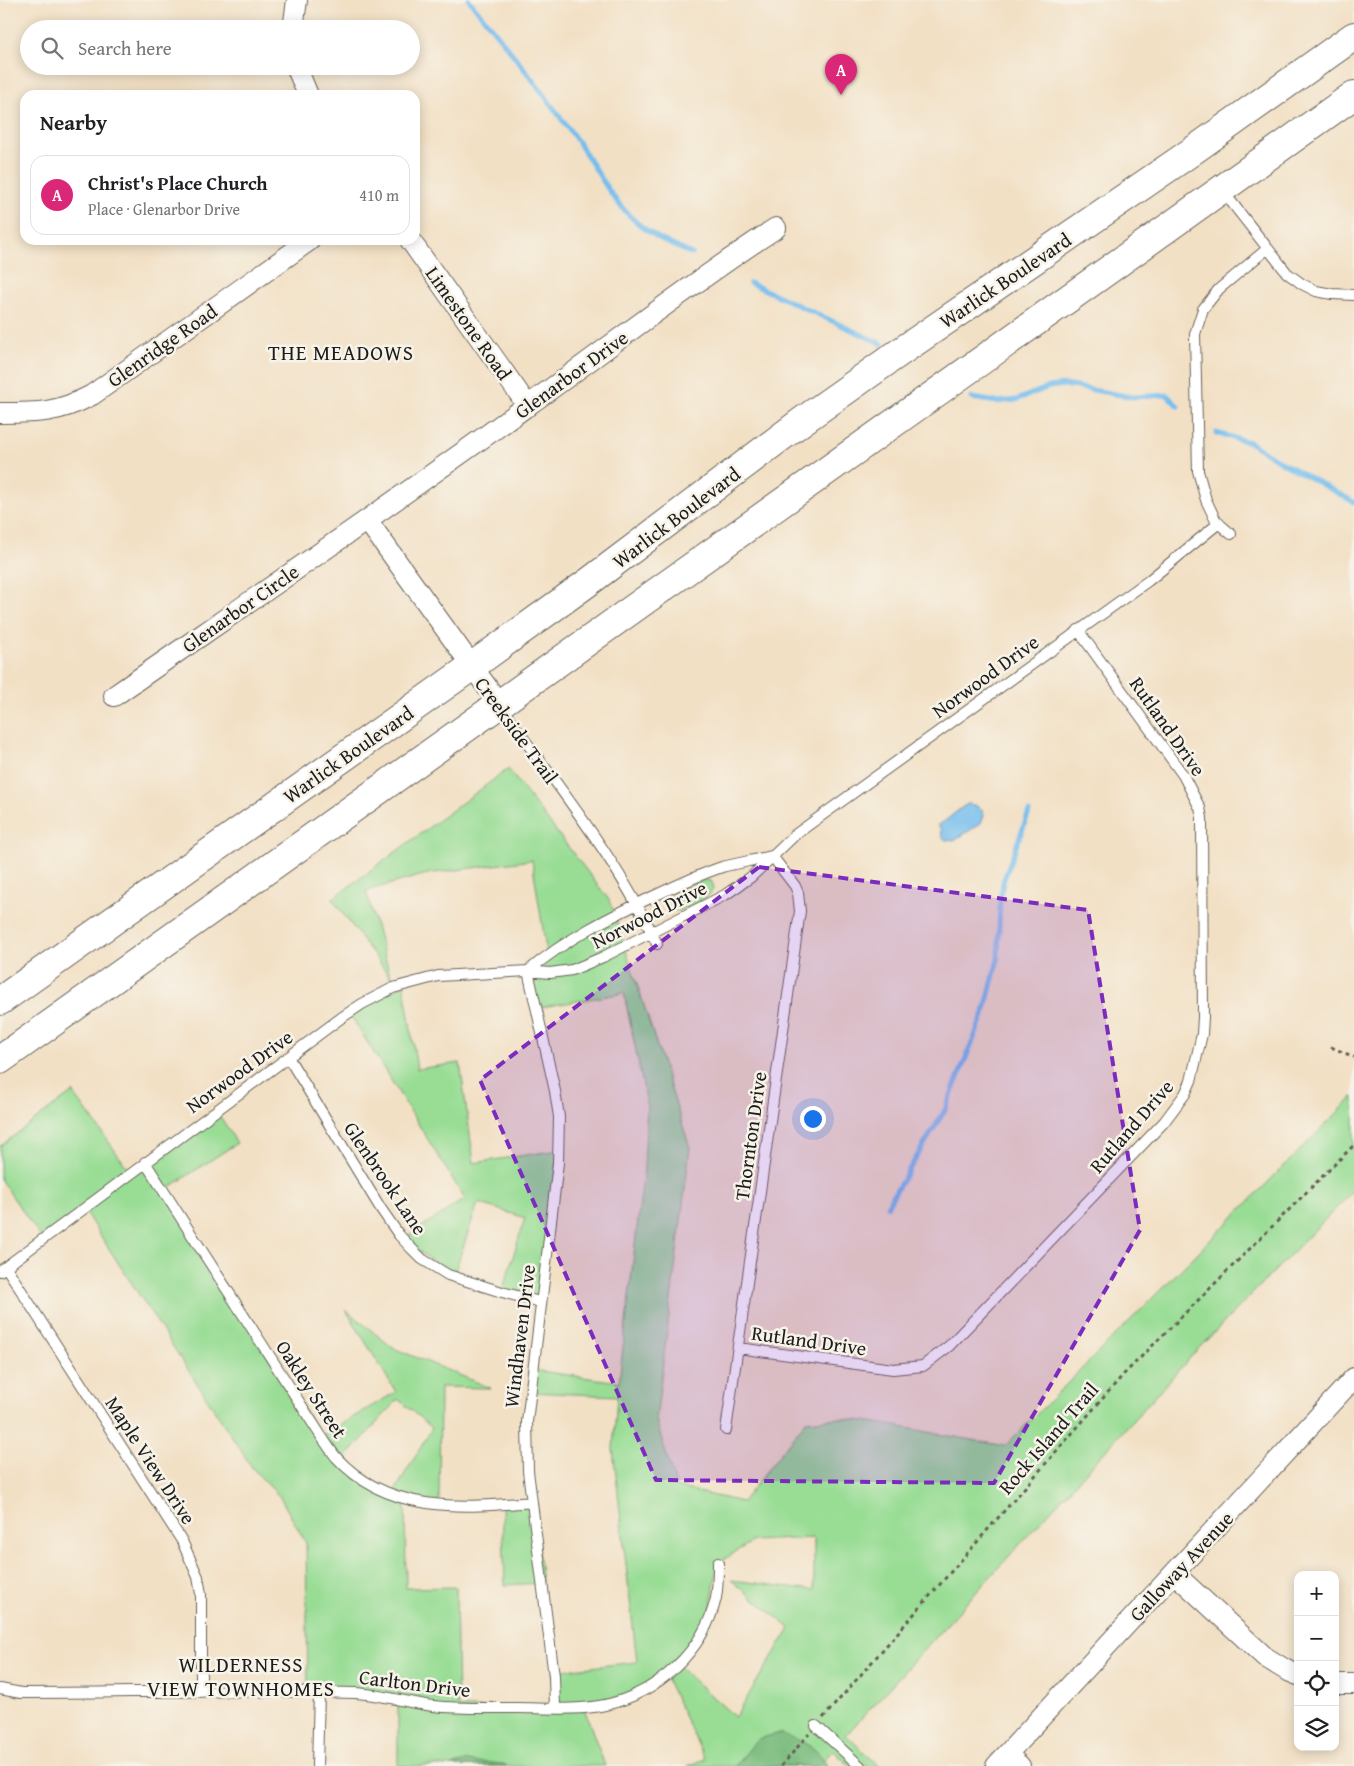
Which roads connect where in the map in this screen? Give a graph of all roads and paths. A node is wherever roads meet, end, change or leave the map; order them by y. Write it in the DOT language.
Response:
graph roads {
  1 [pos="297,0"];
  2 [pos="294,20"];
  3 [pos="1354,36"];
  4 [pos="300,75"];
  5 [pos="306,90"];
  6 [pos="1354,95"];
  7 [pos="1221,190"];
  8 [pos="776,228"];
  9 [pos="303,245"];
  10 [pos="414,245"];
  11 [pos="1267,249"];
  12 [pos="1354,296"];
  13 [pos="528,406"];
  14 [pos="0,413"];
  15 [pos="367,520"];
  16 [pos="1218,523"];
  17 [pos="1230,534"];
  18 [pos="1078,630"];
  19 [pos="471,667"];
  20 [pos="114,696"];
  21 [pos="500,705"];
  22 [pos="772,856"];
  23 [pos="637,904"];
  24 [pos="651,932"];
  25 [pos="657,944"];
  26 [pos="528,971"];
  27 [pos="0,1001"];
  28 [pos="1331,1047"];
  29 [pos="288,1057"];
  30 [pos="1354,1057"];
  31 [pos="0,1060"];
  32 [pos="1354,1145"];
  33 [pos="145,1162"];
  34 [pos="3,1269"];
  35 [pos="540,1302"];
  36 [pos="738,1348"];
  37 [pos="1354,1378"];
  38 [pos="726,1430"];
  39 [pos="532,1502"];
  40 [pos="718,1563"];
  41 [pos="1174,1573"];
  42 [pos="1294,1673"];
  43 [pos="1339,1684"];
  44 [pos="1354,1684"];
  45 [pos="0,1689"];
  46 [pos="201,1692"];
  47 [pos="319,1692"];
  48 [pos="556,1708"];
  49 [pos="816,1726"];
  50 [pos="1008,1762"];
  51 [pos="317,1766"];
  52 [pos="781,1766"];
  53 [pos="860,1766"];
  1 -- 2 [label="street"];
  3 -- 19 [label="main road, Warlick Boulevard"];
  4 -- 5 [label="street"];
  6 -- 7 [label="main road"];
  7 -- 11 [label="lane"];
  7 -- 21 [label="main road"];
  8 -- 13 [label="street, Glenarbor Drive"];
  9 -- 14 [label="street, Glenridge Road"];
  10 -- 13 [label="street, Limestone Road"];
  11 -- 12 [label="lane"];
  11 -- 16 [label="lane"];
  13 -- 15 [label="street, Glenarbor Drive"];
  15 -- 19 [label="street, Creekside Trail"];
  15 -- 20 [label="street, Glenarbor Circle"];
  16 -- 17 [label="lane"];
  16 -- 18 [label="lane, Norwood Drive"];
  18 -- 22 [label="lane, Norwood Drive"];
  18 -- 36 [label="lane, Rutland Drive"];
  19 -- 21 [label="street, Creekside Trail"];
  19 -- 27 [label="main road, Warlick Boulevard"];
  21 -- 23 [label="lane, Creekside Trail"];
  21 -- 31 [label="main road"];
  22 -- 23 [label="lane, Norwood Drive"];
  22 -- 24 [label="lane, Norwood Drive"];
  22 -- 36 [label="lane, Thornton Drive"];
  23 -- 24 [label="lane, Creekside Trail"];
  23 -- 26 [label="lane, Norwood Drive"];
  24 -- 25 [label="lane, Creekside Trail"];
  24 -- 26 [label="lane, Norwood Drive"];
  26 -- 29 [label="lane, Norwood Drive"];
  26 -- 35 [label="lane, Windhaven Drive"];
  28 -- 30 [label="path"];
  29 -- 33 [label="lane, Norwood Drive"];
  29 -- 35 [label="lane, Glenbrook Lane"];
  32 -- 49 [label="path, Rock Island Trail"];
  33 -- 34 [label="lane, Norwood Drive"];
  33 -- 39 [label="lane, Oakley Street"];
  34 -- 46 [label="lane, Maple View Drive"];
  35 -- 39 [label="lane, Windhaven Drive"];
  36 -- 38 [label="lane, Thornton Drive"];
  37 -- 41 [label="street, Galloway Avenue"];
  39 -- 48 [label="lane, Windhaven Drive"];
  40 -- 48 [label="lane, Carlton Drive"];
  41 -- 42 [label="street"];
  41 -- 50 [label="street, Galloway Avenue"];
  43 -- 44 [label="street"];
  45 -- 46 [label="lane, Carlton Drive"];
  46 -- 47 [label="lane, Carlton Drive"];
  47 -- 48 [label="lane, Carlton Drive"];
  47 -- 51 [label="lane"];
  49 -- 52 [label="path, Rock Island Trail"];
  49 -- 53 [label="lane"];
}
